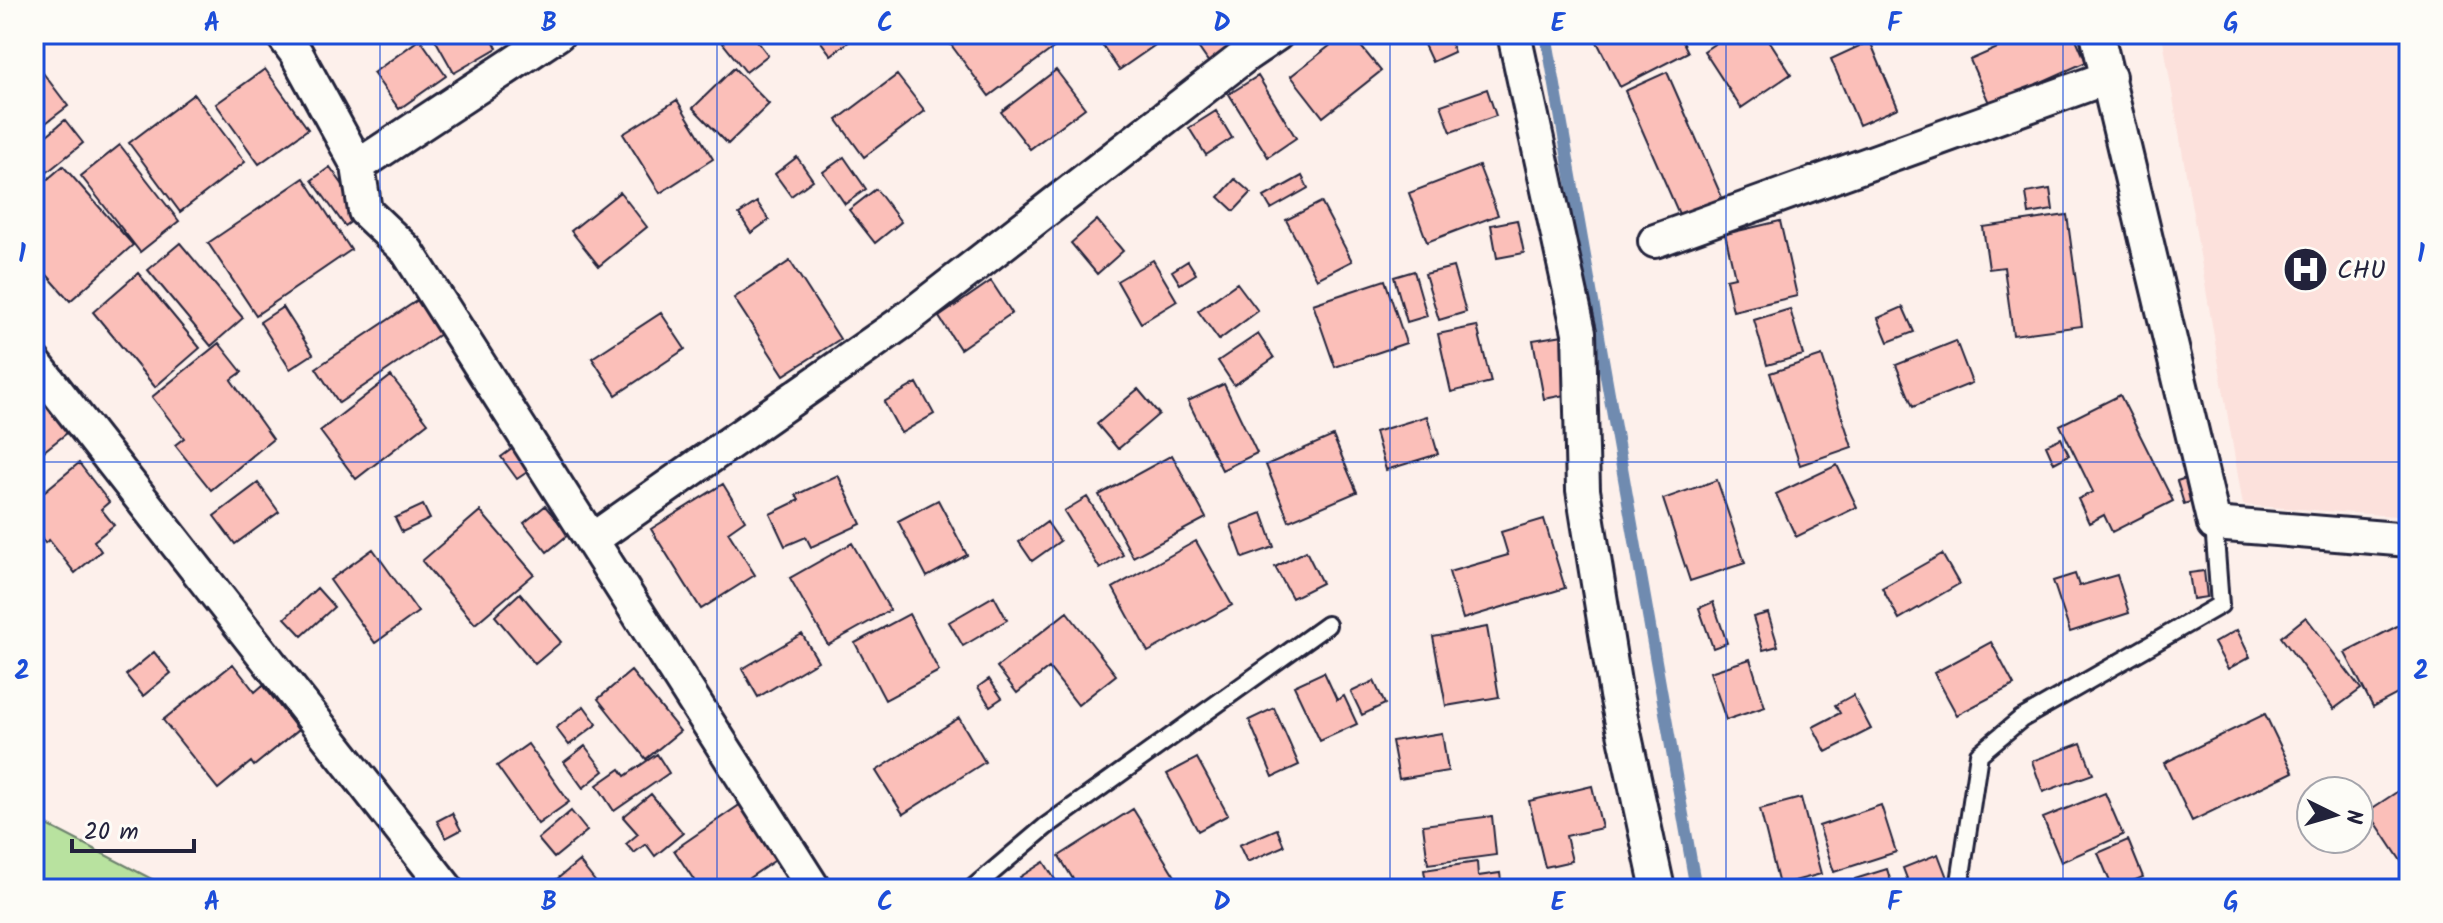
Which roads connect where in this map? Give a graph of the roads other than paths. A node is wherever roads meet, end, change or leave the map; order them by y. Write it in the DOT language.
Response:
graph roads {
  1 [pos="282,34"];
  2 [pos="558,34"];
  3 [pos="1277,34"];
  4 [pos="1514,34"];
  5 [pos="2097,34"];
  6 [pos="2109,77"];
  7 [pos="358,166"];
  8 [pos="1655,241"];
  9 [pos="34,362"];
  10 [pos="2214,524"];
  11 [pos="593,539"];
  12 [pos="2409,540"];
  13 [pos="1327,625"];
  14 [pos="447,889"];
  15 [pos="814,889"];
  16 [pos="972,889"];
  17 [pos="1658,889"];
  18 [pos="1959,889"];
  1 -- 7 [label="street"];
  2 -- 7 [label="street"];
  3 -- 11 [label="street"];
  4 -- 17 [label="street"];
  5 -- 6 [label="street"];
  6 -- 8 [label="street"];
  6 -- 10 [label="street"];
  7 -- 11 [label="street"];
  9 -- 14 [label="street"];
  10 -- 12 [label="street"];
  10 -- 18 [label="lane"];
  11 -- 15 [label="street"];
  13 -- 16 [label="lane"];
}
